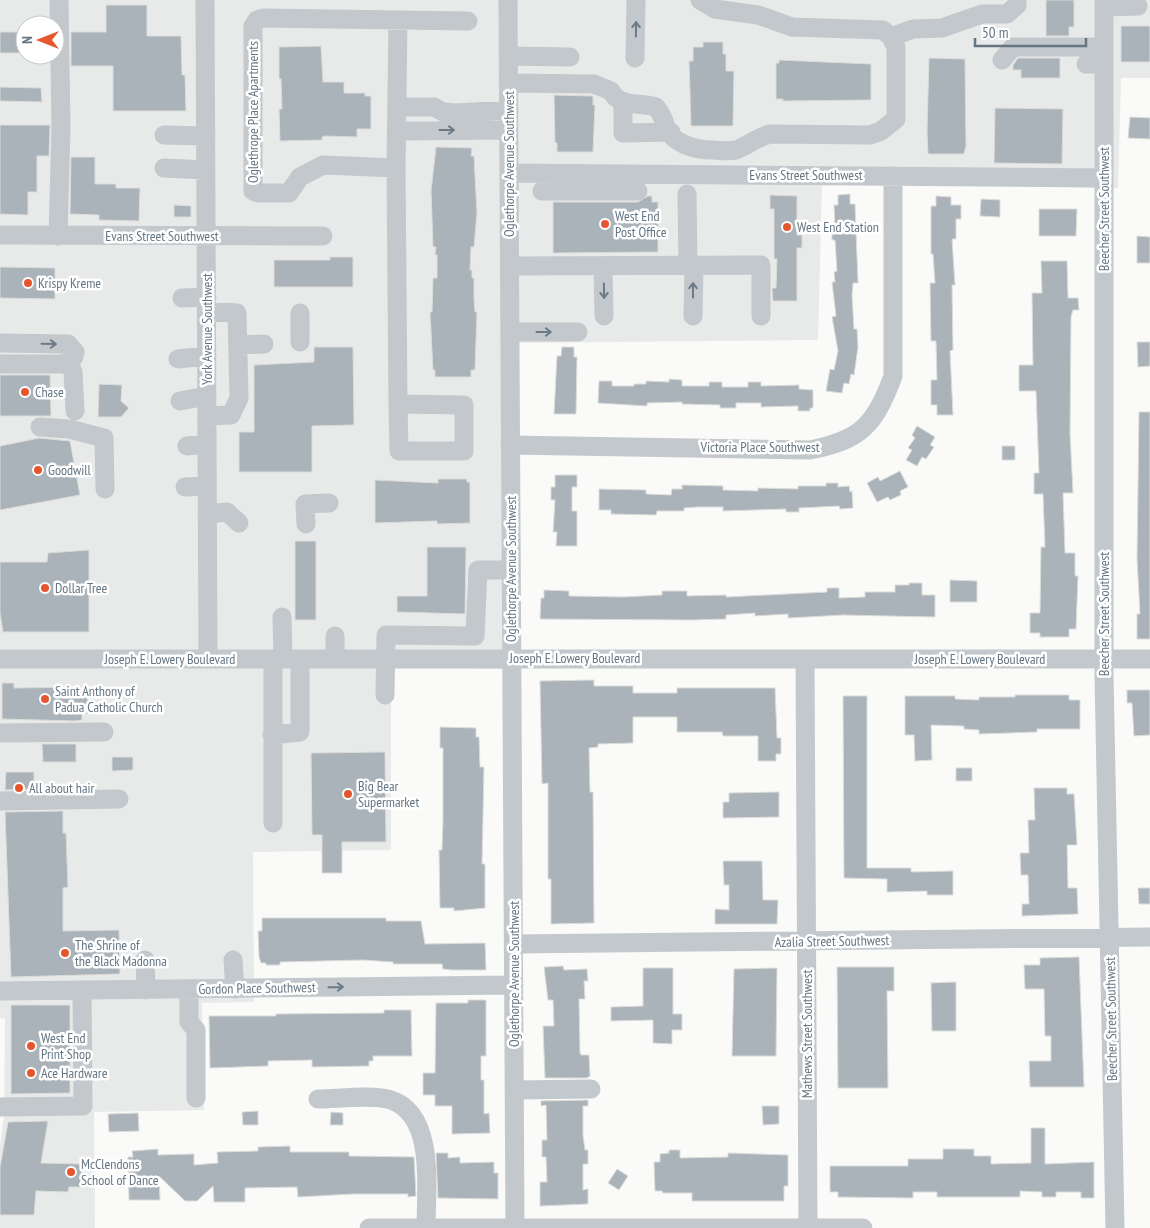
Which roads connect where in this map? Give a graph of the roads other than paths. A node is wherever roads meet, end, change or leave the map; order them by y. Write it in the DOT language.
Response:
graph roads {
  1 [pos="59,0"];
  2 [pos="205,0"];
  3 [pos="508,0"];
  4 [pos="636,0"];
  5 [pos="700,0"];
  6 [pos="1017,0"];
  7 [pos="1104,3"];
  8 [pos="1138,6"];
  9 [pos="398,20"];
  10 [pos="468,21"];
  11 [pos="891,38"];
  12 [pos="508,56"];
  13 [pos="570,57"];
  14 [pos="635,58"];
  15 [pos="1098,58"];
  16 [pos="1002,60"];
  17 [pos="508,83"];
  18 [pos="623,101"];
  19 [pos="398,107"];
  20 [pos="508,110"];
  21 [pos="508,130"];
  22 [pos="398,131"];
  23 [pos="671,132"];
  24 [pos="164,135"];
  25 [pos="206,136"];
  26 [pos="164,168"];
  27 [pos="396,168"];
  28 [pos="206,170"];
  29 [pos="508,173"];
  30 [pos="893,176"];
  31 [pos="1104,178"];
  32 [pos="542,183"];
  33 [pos="638,191"];
  34 [pos="687,194"];
  35 [pos="0,236"];
  36 [pos="58,236"];
  37 [pos="207,236"];
  38 [pos="323,236"];
  39 [pos="691,265"];
  40 [pos="510,266"];
  41 [pos="603,266"];
  42 [pos="182,298"];
  43 [pos="207,304"];
  44 [pos="300,313"];
  45 [pos="604,316"];
  46 [pos="693,316"];
  47 [pos="761,316"];
  48 [pos="510,332"];
  49 [pos="578,332"];
  50 [pos="300,342"];
  51 [pos="0,343"];
  52 [pos="264,344"];
  53 [pos="238,345"];
  54 [pos="207,356"];
  55 [pos="178,359"];
  56 [pos="69,362"];
  57 [pos="0,364"];
  58 [pos="207,396"];
  59 [pos="180,401"];
  60 [pos="398,404"];
  61 [pos="75,411"];
  62 [pos="207,416"];
  63 [pos="40,427"];
  64 [pos="207,444"];
  65 [pos="510,445"];
  66 [pos="187,446"];
  67 [pos="207,486"];
  68 [pos="185,487"];
  69 [pos="105,488"];
  70 [pos="329,503"];
  71 [pos="234,512"];
  72 [pos="207,514"];
  73 [pos="306,524"];
  74 [pos="510,570"];
  75 [pos="282,617"];
  76 [pos="335,636"];
  77 [pos="387,658"];
  78 [pos="511,658"];
  79 [pos="208,659"];
  80 [pos="285,659"];
  81 [pos="335,659"];
  82 [pos="805,659"];
  83 [pos="1150,659"];
  84 [pos="0,660"];
  85 [pos="1104,660"];
  86 [pos="385,695"];
  87 [pos="104,732"];
  88 [pos="0,733"];
  89 [pos="272,735"];
  90 [pos="119,799"];
  91 [pos="0,801"];
  92 [pos="273,823"];
  93 [pos="1110,937"];
  94 [pos="1150,937"];
  95 [pos="806,941"];
  96 [pos="514,944"];
  97 [pos="145,960"];
  98 [pos="232,960"];
  99 [pos="514,985"];
  100 [pos="235,988"];
  101 [pos="189,989"];
  102 [pos="82,990"];
  103 [pos="146,990"];
  104 [pos="0,991"];
  105 [pos="591,1089"];
  106 [pos="515,1090"];
  107 [pos="196,1098"];
  108 [pos="318,1099"];
  109 [pos="0,1107"];
  110 [pos="426,1227"];
  111 [pos="516,1227"];
  112 [pos="369,1228"];
  113 [pos="808,1228"];
  114 [pos="823,1228"];
  115 [pos="862,1228"];
  116 [pos="1115,1228"];
  1 -- 36 [label="street"];
  2 -- 25 [label="street, York Avenue Southwest"];
  3 -- 12 [label="street, Oglethorpe Avenue Southwest"];
  14 -- 4 [label="street, one-way"];
  5 -- 11 [label="street"];
  6 -- 11 [label="street"];
  7 -- 8 [label="street"];
  7 -- 15 [label="street, Beecher Street Southwest"];
  9 -- 10 [label="street, Oglethrope Place Apartments"];
  9 -- 19 [label="street"];
  9 -- 27 [label="street, Oglethrope Place Apartments"];
  11 -- 23 [label="street"];
  12 -- 13 [label="street"];
  12 -- 17 [label="street, Oglethorpe Avenue Southwest"];
  15 -- 16 [label="street"];
  15 -- 31 [label="street, Beecher Street Southwest"];
  17 -- 18 [label="street"];
  17 -- 20 [label="street, Oglethorpe Avenue Southwest"];
  18 -- 23 [label="street"];
  18 -- 23 [label="street"];
  19 -- 20 [label="street"];
  19 -- 22 [label="street"];
  20 -- 21 [label="street, Oglethorpe Avenue Southwest"];
  22 -- 21 [label="street, one-way"];
  21 -- 29 [label="street, Oglethorpe Avenue Southwest"];
  22 -- 27 [label="street"];
  24 -- 25 [label="street"];
  25 -- 28 [label="street, York Avenue Southwest"];
  26 -- 28 [label="street"];
  27 -- 60 [label="street"];
  28 -- 37 [label="street, York Avenue Southwest"];
  29 -- 32 [label="street, Evans Street Southwest"];
  29 -- 40 [label="street, Oglethorpe Avenue Southwest"];
  30 -- 31 [label="street, Evans Street Southwest"];
  30 -- 32 [label="street, Evans Street Southwest"];
  30 -- 65 [label="street, Victoria Place Southwest"];
  31 -- 85 [label="street, Beecher Street Southwest"];
  32 -- 33 [label="street"];
  34 -- 39 [label="street"];
  35 -- 36 [label="street, Evans Street Southwest"];
  36 -- 37 [label="street, Evans Street Southwest"];
  37 -- 38 [label="street, Evans Street Southwest"];
  37 -- 43 [label="street, York Avenue Southwest"];
  39 -- 41 [label="street"];
  46 -- 39 [label="street, one-way"];
  39 -- 47 [label="street"];
  40 -- 41 [label="street"];
  40 -- 48 [label="street, Oglethorpe Avenue Southwest"];
  41 -- 45 [label="street, one-way"];
  42 -- 43 [label="street"];
  43 -- 53 [label="street"];
  43 -- 54 [label="street, York Avenue Southwest"];
  44 -- 50 [label="street"];
  48 -- 49 [label="street, one-way"];
  48 -- 65 [label="street, Oglethorpe Avenue Southwest"];
  51 -- 56 [label="street, one-way"];
  52 -- 53 [label="street"];
  53 -- 62 [label="street"];
  54 -- 55 [label="street"];
  54 -- 58 [label="street, York Avenue Southwest"];
  56 -- 57 [label="street"];
  56 -- 61 [label="street"];
  58 -- 59 [label="street"];
  58 -- 62 [label="street, York Avenue Southwest"];
  62 -- 64 [label="street, York Avenue Southwest"];
  63 -- 69 [label="street"];
  64 -- 66 [label="street"];
  64 -- 67 [label="street, York Avenue Southwest"];
  65 -- 74 [label="street, Oglethorpe Avenue Southwest"];
  67 -- 68 [label="street"];
  67 -- 72 [label="street, York Avenue Southwest"];
  70 -- 73 [label="street"];
  71 -- 72 [label="street"];
  72 -- 79 [label="street, York Avenue Southwest"];
  74 -- 77 [label="street"];
  74 -- 78 [label="street, Oglethorpe Avenue Southwest"];
  75 -- 80 [label="street"];
  76 -- 81 [label="street"];
  77 -- 78 [label="street, Joseph E. Lowery Boulevard"];
  77 -- 81 [label="street, Joseph E. Lowery Boulevard"];
  77 -- 86 [label="street"];
  78 -- 82 [label="street, Joseph E. Lowery Boulevard"];
  78 -- 96 [label="street, Oglethorpe Avenue Southwest"];
  79 -- 80 [label="street, Joseph E. Lowery Boulevard"];
  79 -- 84 [label="street, Joseph E. Lowery Boulevard"];
  80 -- 81 [label="street, Joseph E. Lowery Boulevard"];
  80 -- 89 [label="street"];
  80 -- 89 [label="street"];
  82 -- 85 [label="street, Joseph E. Lowery Boulevard"];
  82 -- 95 [label="street, Mathews Street Southwest"];
  83 -- 85 [label="street, Joseph E. Lowery Boulevard"];
  85 -- 93 [label="street, Beecher Street Southwest"];
  87 -- 88 [label="street"];
  89 -- 92 [label="street"];
  90 -- 91 [label="street"];
  93 -- 94 [label="street, Azalia Street Southwest"];
  93 -- 95 [label="street, Azalia Street Southwest"];
  93 -- 116 [label="street, Beecher Street Southwest"];
  95 -- 96 [label="street, Azalia Street Southwest"];
  95 -- 113 [label="street, Mathews Street Southwest"];
  96 -- 99 [label="street, Oglethorpe Avenue Southwest"];
  97 -- 103 [label="street"];
  98 -- 100 [label="street"];
  100 -- 99 [label="street, Gordon Place Southwest, one-way"];
  99 -- 106 [label="street, Oglethorpe Avenue Southwest"];
  100 -- 101 [label="street, Gordon Place Southwest"];
  101 -- 103 [label="street, Gordon Place Southwest"];
  101 -- 107 [label="street"];
  102 -- 103 [label="street, Gordon Place Southwest"];
  102 -- 104 [label="street, Gordon Place Southwest"];
  102 -- 109 [label="street"];
  105 -- 106 [label="street"];
  106 -- 111 [label="street, Oglethorpe Avenue Southwest"];
  108 -- 110 [label="street"];
  110 -- 111 [label="street"];
  110 -- 112 [label="street"];
  111 -- 113 [label="street"];
  113 -- 114 [label="street"];
  114 -- 115 [label="street"];
}
